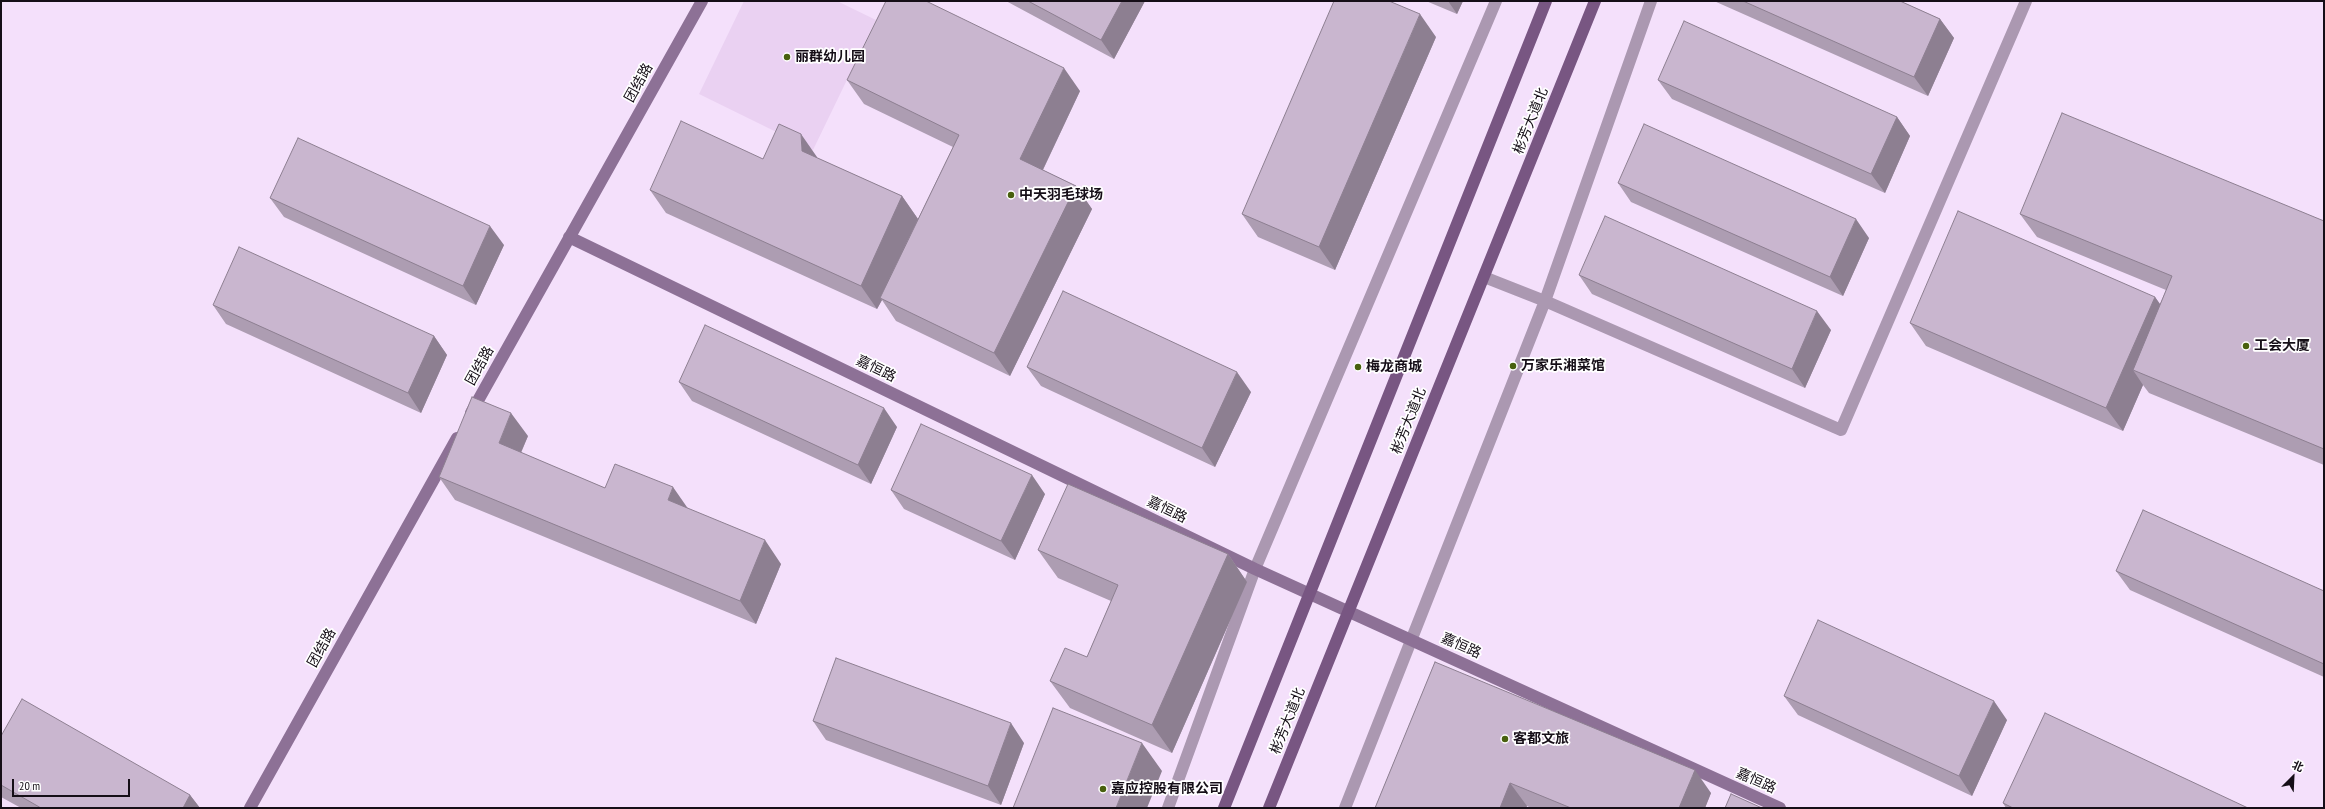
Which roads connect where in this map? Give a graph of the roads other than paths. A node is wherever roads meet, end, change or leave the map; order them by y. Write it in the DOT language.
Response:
graph roads {
  1 [pos="702,1"];
  2 [pos="1496,1"];
  3 [pos="1546,1"];
  4 [pos="1595,1"];
  5 [pos="1651,1"];
  6 [pos="2026,1"];
  7 [pos="569,237"];
  8 [pos="1484,277"];
  9 [pos="1545,301"];
  10 [pos="1255,569"];
  11 [pos="1309,594"];
  12 [pos="1348,612"];
  13 [pos="1412,640"];
  14 [pos="250,808"];
  15 [pos="1168,808"];
  16 [pos="1224,808"];
  17 [pos="1269,808"];
  18 [pos="1345,808"];
  19 [pos="1780,808"];
  1 -- 7 [label="street, 团结路"];
  2 -- 10 [label="street"];
  3 -- 11 [label="main road, 彬芳大道北"];
  4 -- 8 [label="main road, 彬芳大道北"];
  5 -- 9 [label="street"];
  6 -- 9 [label="street"];
  7 -- 10 [label="street, 嘉恒路"];
  7 -- 14 [label="street, 团结路"];
  8 -- 9 [label="street"];
  8 -- 12 [label="main road, 彬芳大道北"];
  9 -- 13 [label="street"];
  10 -- 11 [label="street, 嘉恒路"];
  10 -- 15 [label="street"];
  11 -- 12 [label="street, 嘉恒路"];
  11 -- 16 [label="main road, 彬芳大道北"];
  12 -- 13 [label="street, 嘉恒路"];
  12 -- 17 [label="main road, 彬芳大道北"];
  13 -- 18 [label="street"];
  13 -- 19 [label="street, 嘉恒路"];
}
